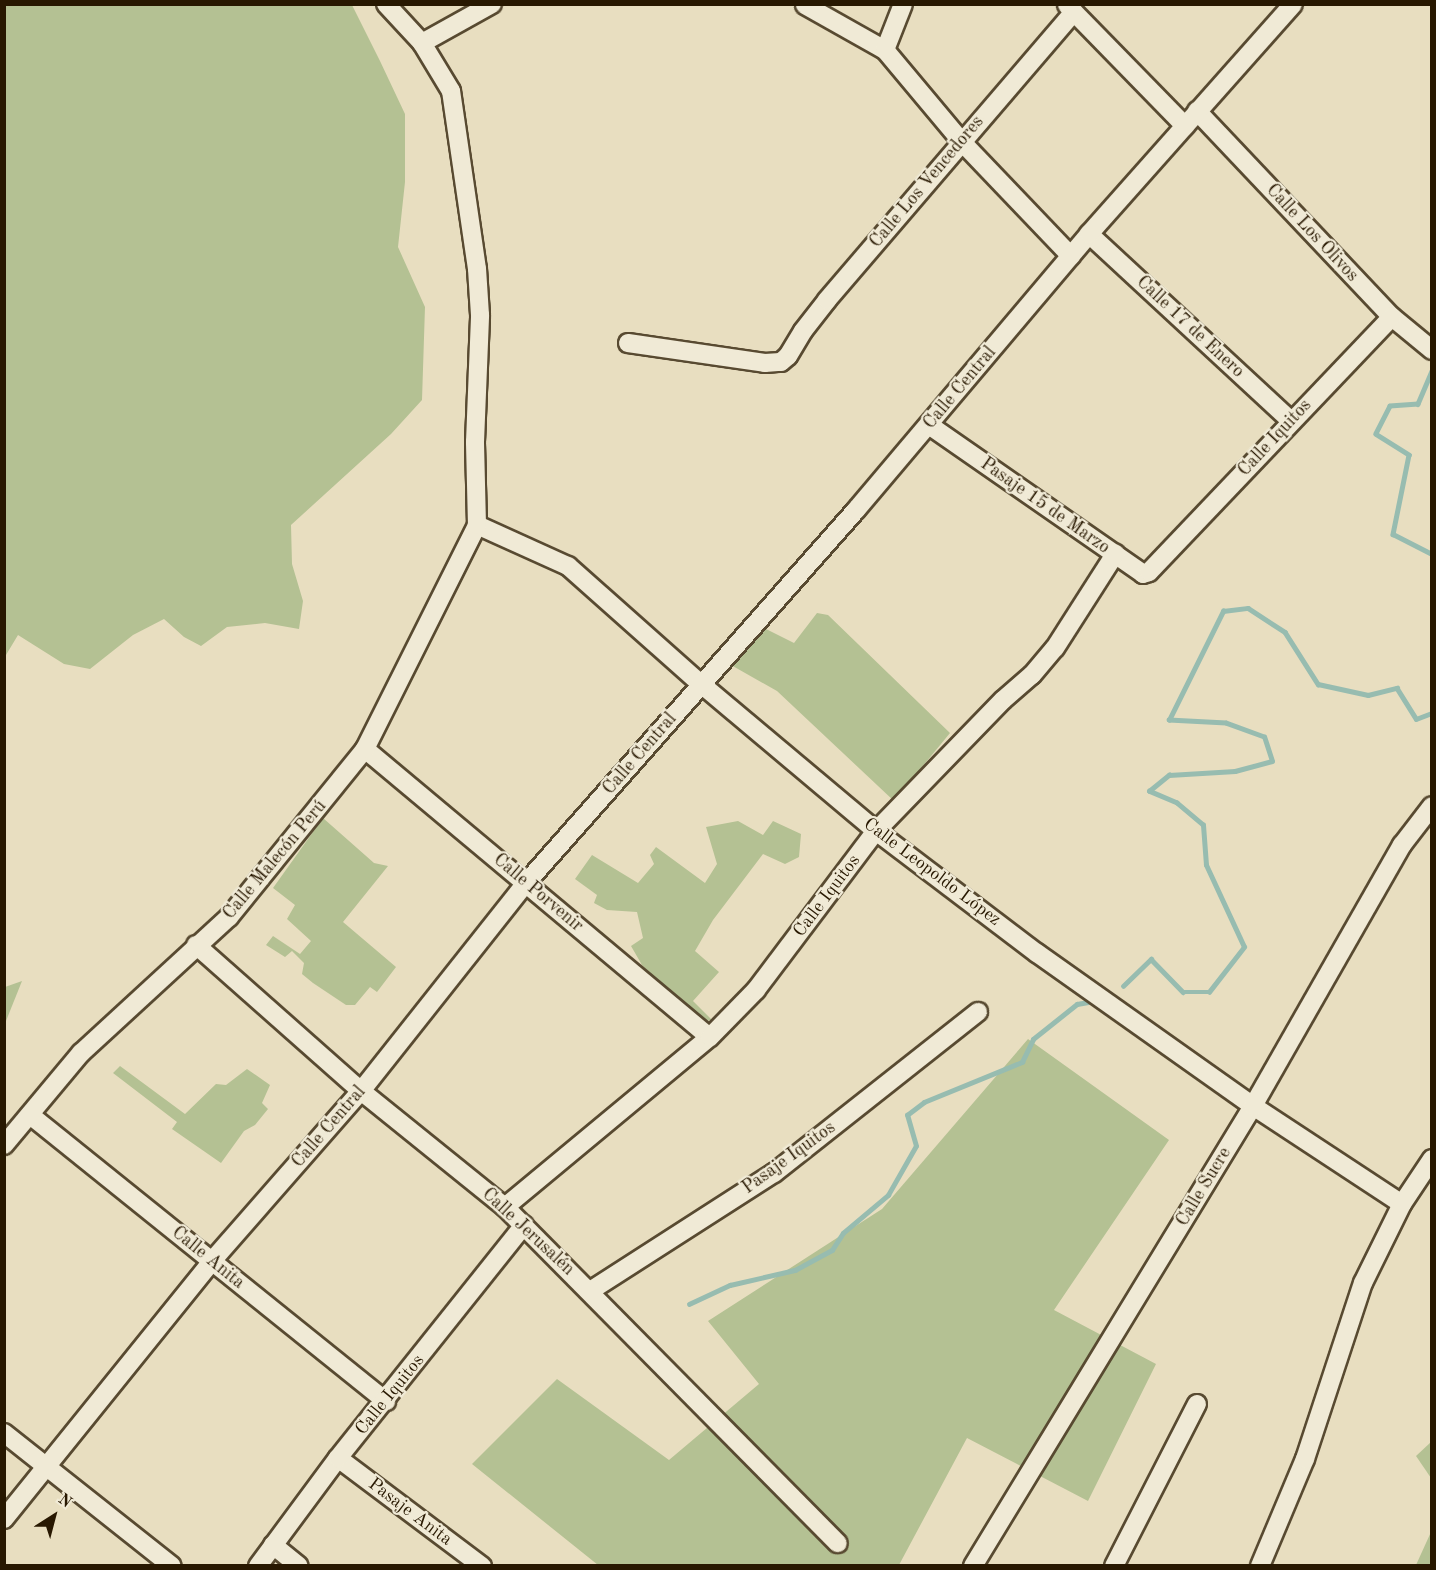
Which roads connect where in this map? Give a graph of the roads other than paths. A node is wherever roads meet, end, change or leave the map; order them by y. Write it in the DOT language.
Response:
graph roads {
  1 [pos="387,4"];
  2 [pos="492,4"];
  3 [pos="903,4"];
  4 [pos="1293,4"];
  5 [pos="805,5"];
  6 [pos="1070,8"];
  7 [pos="422,43"];
  8 [pos="885,50"];
  9 [pos="1197,111"];
  10 [pos="1185,126"];
  11 [pos="961,141"];
  12 [pos="1089,234"];
  13 [pos="1071,256"];
  14 [pos="1392,317"];
  15 [pos="628,343"];
  16 [pos="1431,350"];
  17 [pos="1291,421"];
  18 [pos="929,424"];
  19 [pos="477,525"];
  20 [pos="1115,554"];
  21 [pos="1160,560"];
  22 [pos="702,684"];
  23 [pos="365,749"];
  24 [pos="1431,807"];
  25 [pos="876,831"];
  26 [pos="526,883"];
  27 [pos="196,945"];
  28 [pos="978,1012"];
  29 [pos="710,1037"];
  30 [pos="361,1091"];
  31 [pos="1253,1106"];
  32 [pos="30,1115"];
  33 [pos="4,1145"];
  34 [pos="1431,1159"];
  35 [pos="1402,1204"];
  36 [pos="505,1207"];
  37 [pos="524,1225"];
  38 [pos="212,1261"];
  39 [pos="590,1291"];
  40 [pos="386,1401"];
  41 [pos="1197,1404"];
  42 [pos="4,1433"];
  43 [pos="338,1458"];
  44 [pos="47,1467"];
  45 [pos="4,1519"];
  46 [pos="838,1544"];
  47 [pos="273,1545"];
  48 [pos="171,1566"];
  49 [pos="258,1566"];
  50 [pos="299,1566"];
  51 [pos="482,1566"];
  52 [pos="974,1566"];
  53 [pos="1114,1566"];
  54 [pos="1260,1566"];
  1 -- 7 [label="street"];
  2 -- 7 [label="street"];
  3 -- 8 [label="street"];
  4 -- 9 [label="street, Calle Central"];
  5 -- 8 [label="street"];
  6 -- 10 [label="street"];
  6 -- 11 [label="street, Calle Los Vencedores"];
  7 -- 19 [label="street"];
  8 -- 11 [label="street"];
  9 -- 10 [label="street, Calle Central"];
  9 -- 14 [label="street, Calle Los Olivos"];
  10 -- 12 [label="street, Calle Central"];
  11 -- 13 [label="street"];
  11 -- 15 [label="street, Calle Los Vencedores"];
  12 -- 13 [label="street, Calle Central"];
  12 -- 17 [label="street, Calle 17 de Enero"];
  13 -- 18 [label="street, Calle Central"];
  14 -- 16 [label="street, Calle Los Olivos"];
  14 -- 17 [label="street, Calle Iquitos"];
  17 -- 21 [label="street, Calle Iquitos"];
  18 -- 20 [label="street, Pasaje 15 de Marzo"];
  18 -- 22 [label="street, Calle Central"];
  19 -- 22 [label="street, Calle Leopoldo López"];
  19 -- 23 [label="street, Calle Malecón Perú"];
  20 -- 21 [label="street, Pasaje 15 de Marzo"];
  20 -- 25 [label="street, Calle Iquitos"];
  22 -- 25 [label="street, Calle Leopoldo López"];
  22 -- 26 [label="street, Calle Central"];
  23 -- 26 [label="street, Calle Porvenir"];
  23 -- 27 [label="street, Calle Malecón Perú"];
  24 -- 31 [label="street, Calle Sucre"];
  25 -- 29 [label="street, Calle Iquitos"];
  25 -- 31 [label="street, Calle Leopoldo López"];
  26 -- 29 [label="street, Calle Porvenir"];
  26 -- 30 [label="street, Calle Central"];
  27 -- 30 [label="street, Calle Jerusalén"];
  27 -- 32 [label="street, Calle Malecón Perú"];
  28 -- 39 [label="street, Pasaje Iquitos"];
  29 -- 36 [label="street, Calle Iquitos"];
  30 -- 36 [label="street, Calle Jerusalén"];
  30 -- 38 [label="street, Calle Central"];
  31 -- 35 [label="street, Calle Leopoldo López"];
  31 -- 52 [label="street, Calle Sucre"];
  32 -- 33 [label="street, Calle Malecón Perú"];
  32 -- 38 [label="street, Calle Anita"];
  34 -- 35 [label="street"];
  35 -- 54 [label="street"];
  36 -- 37 [label="street, Calle Jerusalén"];
  37 -- 39 [label="street, Calle Jerusalén"];
  37 -- 40 [label="street, Calle Iquitos"];
  38 -- 40 [label="street, Calle Anita"];
  38 -- 44 [label="street, Calle Central"];
  39 -- 46 [label="street, Calle Jerusalén"];
  40 -- 43 [label="street, Calle Iquitos"];
  41 -- 53 [label="street"];
  42 -- 44 [label="street"];
  43 -- 47 [label="street, Calle Iquitos"];
  43 -- 51 [label="street, Pasaje Anita"];
  44 -- 45 [label="street, Calle Central"];
  44 -- 48 [label="street"];
  47 -- 49 [label="street, Calle Iquitos"];
  47 -- 50 [label="street"];
}
